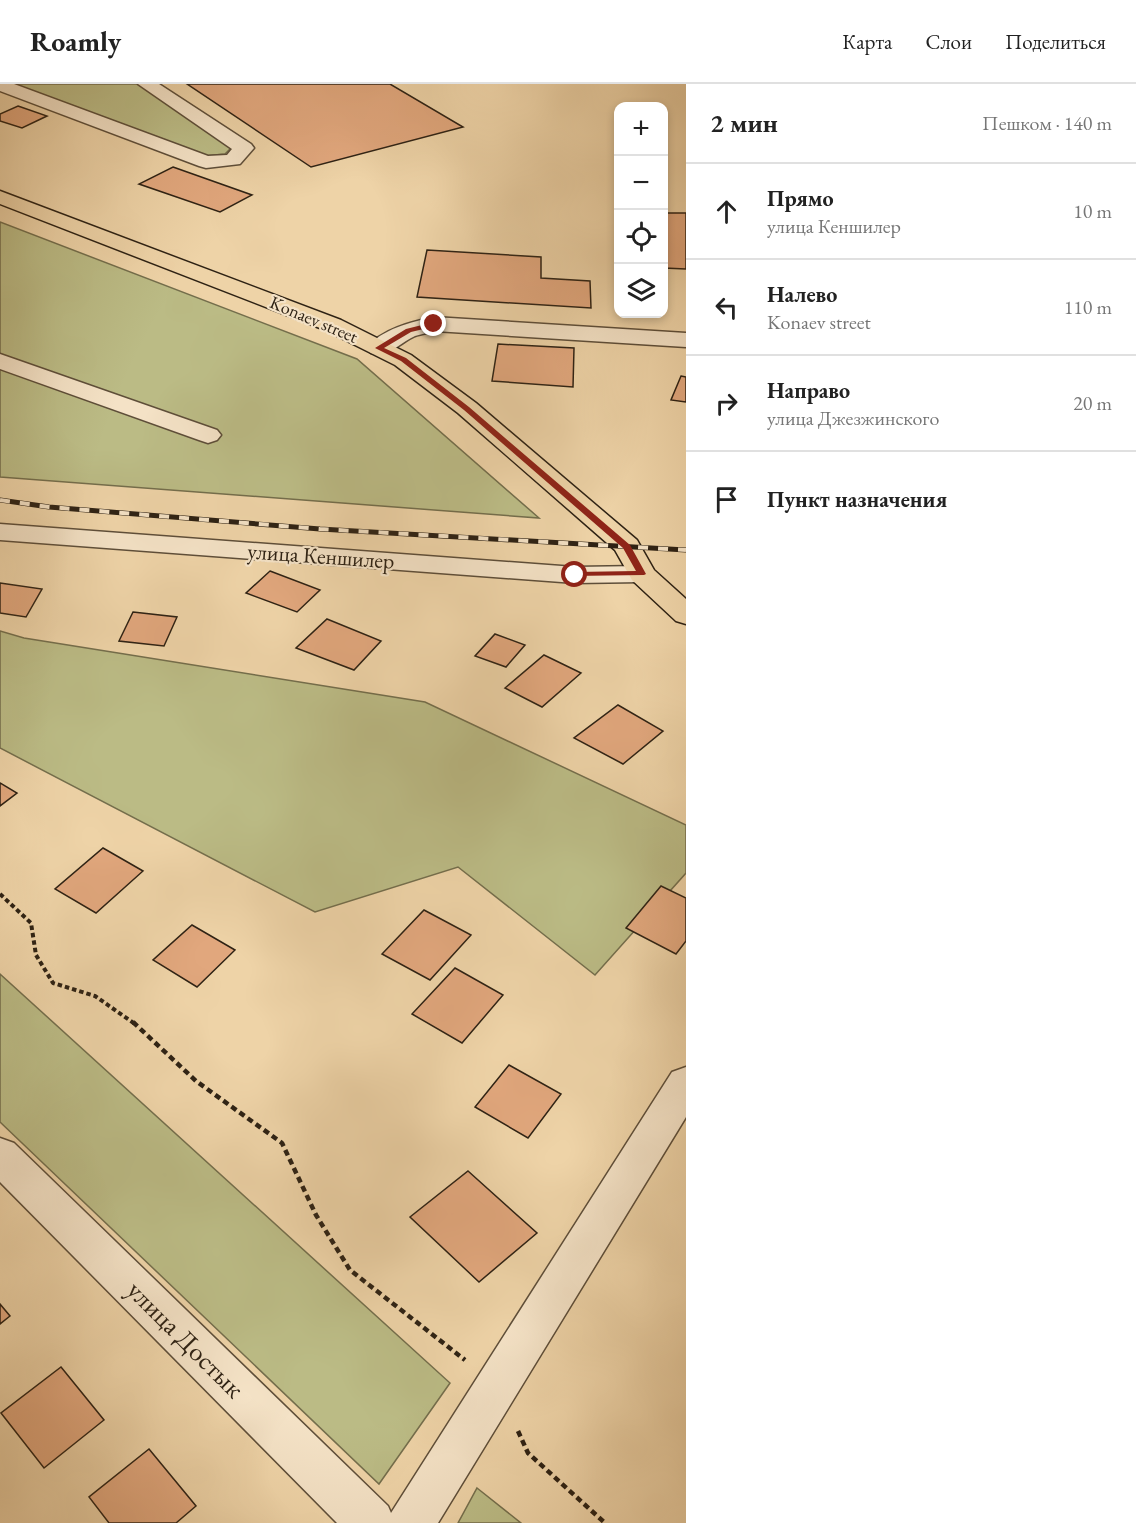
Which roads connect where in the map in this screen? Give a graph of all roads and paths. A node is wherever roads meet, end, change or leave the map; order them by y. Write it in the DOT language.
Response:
graph roads {
  1 [pos="147,84"];
  2 [pos="0,85"];
  3 [pos="0,197"];
  4 [pos="686,340"];
  5 [pos="379,348"];
  6 [pos="0,361"];
  7 [pos="208,435"];
  8 [pos="0,532"];
  9 [pos="642,574"];
  10 [pos="686,615"];
  11 [pos="0,894"];
  12 [pos="686,1083"];
  13 [pos="0,1155"];
  14 [pos="497,1385"];
  15 [pos="371,1523"];
  16 [pos="411,1523"];
  17 [pos="605,1523"];
  1 -- 2 [label="street"];
  3 -- 5 [label="main road, Konaev street"];
  4 -- 5 [label="street"];
  5 -- 9 [label="main road, Konaev street"];
  6 -- 7 [label="street"];
  8 -- 9 [label="street, улица Кеншилер"];
  9 -- 10 [label="main road, Konaev street"];
  11 -- 14 [label="path"];
  12 -- 14 [label="street"];
  13 -- 15 [label="street, улица Достык"];
  14 -- 16 [label="street"];
  14 -- 17 [label="path"];
}
